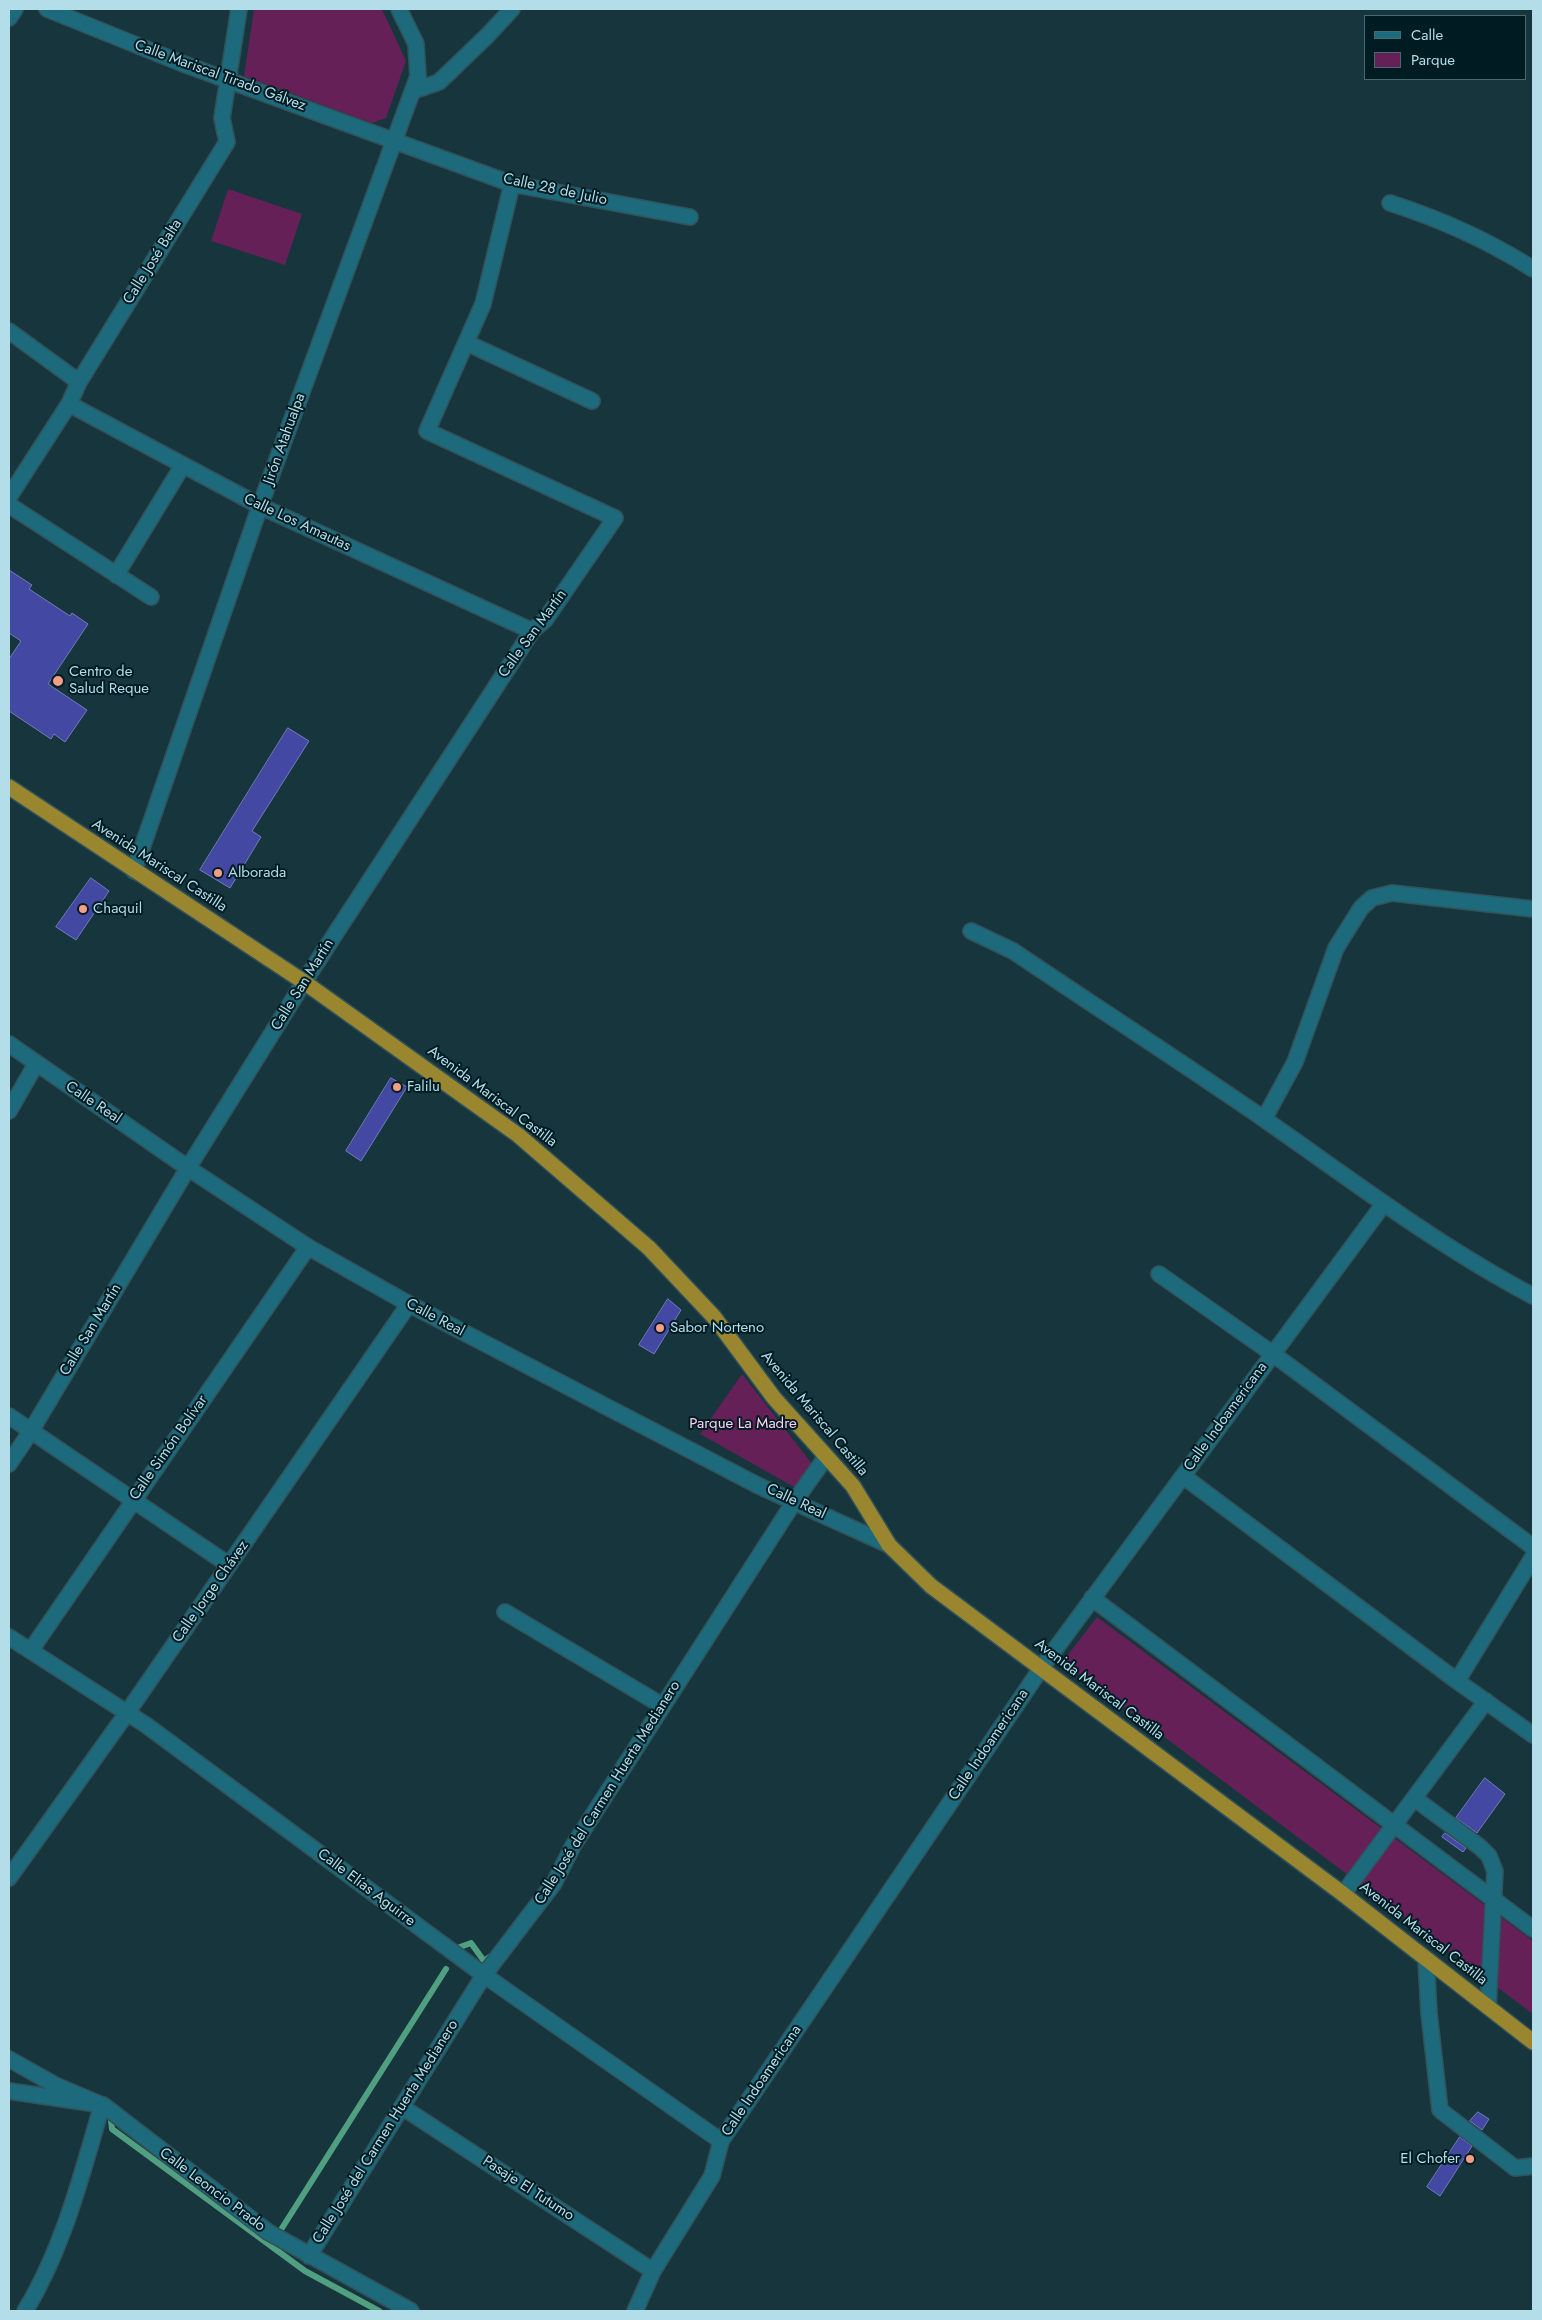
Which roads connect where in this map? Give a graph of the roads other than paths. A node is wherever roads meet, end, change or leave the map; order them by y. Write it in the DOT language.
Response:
graph roads {
  1 [pos="15,9"];
  2 [pos="47,9"];
  3 [pos="239,9"];
  4 [pos="399,9"];
  5 [pos="512,9"];
  6 [pos="9,18"];
  7 [pos="228,79"];
  8 [pos="413,91"];
  9 [pos="395,141"];
  10 [pos="512,184"];
  11 [pos="1390,203"];
  12 [pos="690,217"];
  13 [pos="1533,269"];
  14 [pos="9,331"];
  15 [pos="467,343"];
  16 [pos="79,382"];
  17 [pos="592,401"];
  18 [pos="69,404"];
  19 [pos="182,465"];
  20 [pos="9,497"];
  21 [pos="9,505"];
  22 [pos="260,506"];
  23 [pos="116,575"];
  24 [pos="151,597"];
  25 [pos="532,631"];
  26 [pos="9,787"];
  27 [pos="134,871"];
  28 [pos="1533,909"];
  29 [pos="971,931"];
  30 [pos="304,982"];
  31 [pos="9,1044"];
  32 [pos="36,1064"];
  33 [pos="9,1111"];
  34 [pos="1264,1119"];
  35 [pos="188,1168"];
  36 [pos="1384,1205"];
  37 [pos="308,1247"];
  38 [pos="1159,1274"];
  39 [pos="1533,1296"];
  40 [pos="409,1304"];
  41 [pos="1273,1354"];
  42 [pos="9,1416"];
  43 [pos="31,1431"];
  44 [pos="826,1457"];
  45 [pos="9,1464"];
  46 [pos="1183,1476"];
  47 [pos="132,1500"];
  48 [pos="794,1502"];
  49 [pos="889,1545"];
  50 [pos="1533,1547"];
  51 [pos="1533,1557"];
  52 [pos="229,1565"];
  53 [pos="1092,1598"];
  54 [pos="505,1612"];
  55 [pos="9,1637"];
  56 [pos="31,1650"];
  57 [pos="1042,1667"];
  58 [pos="1457,1681"];
  59 [pos="1486,1701"];
  60 [pos="663,1706"];
  61 [pos="127,1713"];
  62 [pos="1533,1734"];
  63 [pos="1414,1798"];
  64 [pos="1393,1826"];
  65 [pos="9,1878"];
  66 [pos="1343,1894"];
  67 [pos="1493,1899"];
  68 [pos="1533,1929"];
  69 [pos="1426,1959"];
  70 [pos="484,1975"];
  71 [pos="1488,2007"];
  72 [pos="1533,2042"];
  73 [pos="9,2059"];
  74 [pos="9,2091"];
  75 [pos="102,2105"];
  76 [pos="402,2107"];
  77 [pos="722,2141"];
  78 [pos="1533,2166"];
  79 [pos="309,2256"];
  80 [pos="653,2271"];
  81 [pos="25,2311"];
  82 [pos="411,2311"];
  83 [pos="635,2311"];
  1 -- 6 [label="street"];
  2 -- 7 [label="street, Calle Mariscal Tirado Gálvez"];
  3 -- 7 [label="street, Calle José Balta"];
  4 -- 8 [label="street, Jirón Atahualpa"];
  5 -- 8 [label="street"];
  7 -- 9 [label="street, Calle Mariscal Tirado Gálvez"];
  7 -- 16 [label="street, Calle José Balta"];
  8 -- 9 [label="street, Jirón Atahualpa"];
  9 -- 10 [label="street, Calle 28 de Julio"];
  9 -- 22 [label="street, Jirón Atahualpa"];
  10 -- 12 [label="street, Calle 28 de Julio"];
  10 -- 15 [label="street"];
  11 -- 13 [label="street"];
  14 -- 16 [label="street"];
  15 -- 17 [label="street"];
  15 -- 25 [label="street, Calle San Martín"];
  16 -- 18 [label="street, Calle José Balta"];
  18 -- 19 [label="street, Calle Los Amautas"];
  18 -- 20 [label="street, Calle José Balta"];
  19 -- 22 [label="street, Calle Los Amautas"];
  19 -- 23 [label="street"];
  21 -- 23 [label="street"];
  22 -- 25 [label="street, Calle Los Amautas"];
  22 -- 27 [label="street, Jirón Atahualpa"];
  23 -- 24 [label="street"];
  25 -- 30 [label="street, Calle San Martín"];
  26 -- 27 [label="highway, Avenida Mariscal Castilla"];
  27 -- 30 [label="highway, Avenida Mariscal Castilla"];
  28 -- 34 [label="street"];
  29 -- 34 [label="street"];
  30 -- 35 [label="street, Calle San Martín"];
  30 -- 44 [label="highway, Avenida Mariscal Castilla"];
  31 -- 32 [label="street, Calle Real"];
  32 -- 33 [label="street"];
  32 -- 35 [label="street, Calle Real"];
  34 -- 36 [label="street"];
  35 -- 37 [label="street, Calle Real"];
  35 -- 43 [label="street, Calle San Martín"];
  36 -- 39 [label="street"];
  36 -- 41 [label="street, Calle Indoamericana"];
  37 -- 40 [label="street, Calle Real"];
  37 -- 47 [label="street, Calle Simón Bolívar"];
  38 -- 41 [label="street"];
  40 -- 48 [label="street, Calle Real"];
  40 -- 52 [label="street, Calle Jorge Chávez"];
  41 -- 46 [label="street, Calle Indoamericana"];
  41 -- 50 [label="street"];
  42 -- 43 [label="street"];
  43 -- 45 [label="street, Calle San Martín"];
  43 -- 47 [label="street"];
  44 -- 48 [label="street, Calle José del Carmen Huerta Medianero"];
  44 -- 49 [label="highway, Avenida Mariscal Castilla"];
  46 -- 53 [label="street, Calle Indoamericana"];
  46 -- 58 [label="street"];
  47 -- 52 [label="street"];
  47 -- 56 [label="street, Calle Simón Bolívar"];
  48 -- 49 [label="street, Calle Real"];
  48 -- 60 [label="street, Calle José del Carmen Huerta Medianero"];
  49 -- 57 [label="highway, Avenida Mariscal Castilla"];
  51 -- 58 [label="street"];
  52 -- 61 [label="street, Calle Jorge Chávez"];
  53 -- 57 [label="street, Calle Indoamericana"];
  53 -- 64 [label="street"];
  54 -- 60 [label="street"];
  55 -- 56 [label="street, Calle Elías Aguirre"];
  56 -- 61 [label="street, Calle Elías Aguirre"];
  57 -- 66 [label="highway, Avenida Mariscal Castilla"];
  57 -- 77 [label="street, Calle Indoamericana"];
  58 -- 59 [label="street"];
  59 -- 62 [label="street"];
  59 -- 63 [label="street"];
  60 -- 70 [label="street, Calle José del Carmen Huerta Medianero"];
  61 -- 65 [label="street, Calle Jorge Chávez"];
  61 -- 70 [label="street, Calle Elías Aguirre"];
  63 -- 64 [label="street"];
  63 -- 67 [label="street"];
  64 -- 66 [label="street"];
  64 -- 67 [label="street"];
  66 -- 69 [label="highway, Avenida Mariscal Castilla"];
  67 -- 68 [label="street"];
  67 -- 71 [label="street"];
  69 -- 71 [label="highway, Avenida Mariscal Castilla"];
  69 -- 78 [label="street"];
  70 -- 76 [label="street, Calle José del Carmen Huerta Medianero"];
  70 -- 77 [label="street, Calle Elías Aguirre"];
  71 -- 72 [label="highway, Avenida Mariscal Castilla"];
  73 -- 75 [label="street"];
  74 -- 75 [label="street, Calle Leoncio Prado"];
  75 -- 79 [label="street, Calle Leoncio Prado"];
  75 -- 81 [label="street"];
  76 -- 79 [label="street, Calle José del Carmen Huerta Medianero"];
  76 -- 80 [label="street, Pasaje El Tutumo"];
  77 -- 80 [label="street, Calle Indoamericana"];
  79 -- 82 [label="street, Calle Leoncio Prado"];
  80 -- 83 [label="street, Calle Indoamericana"];
}
